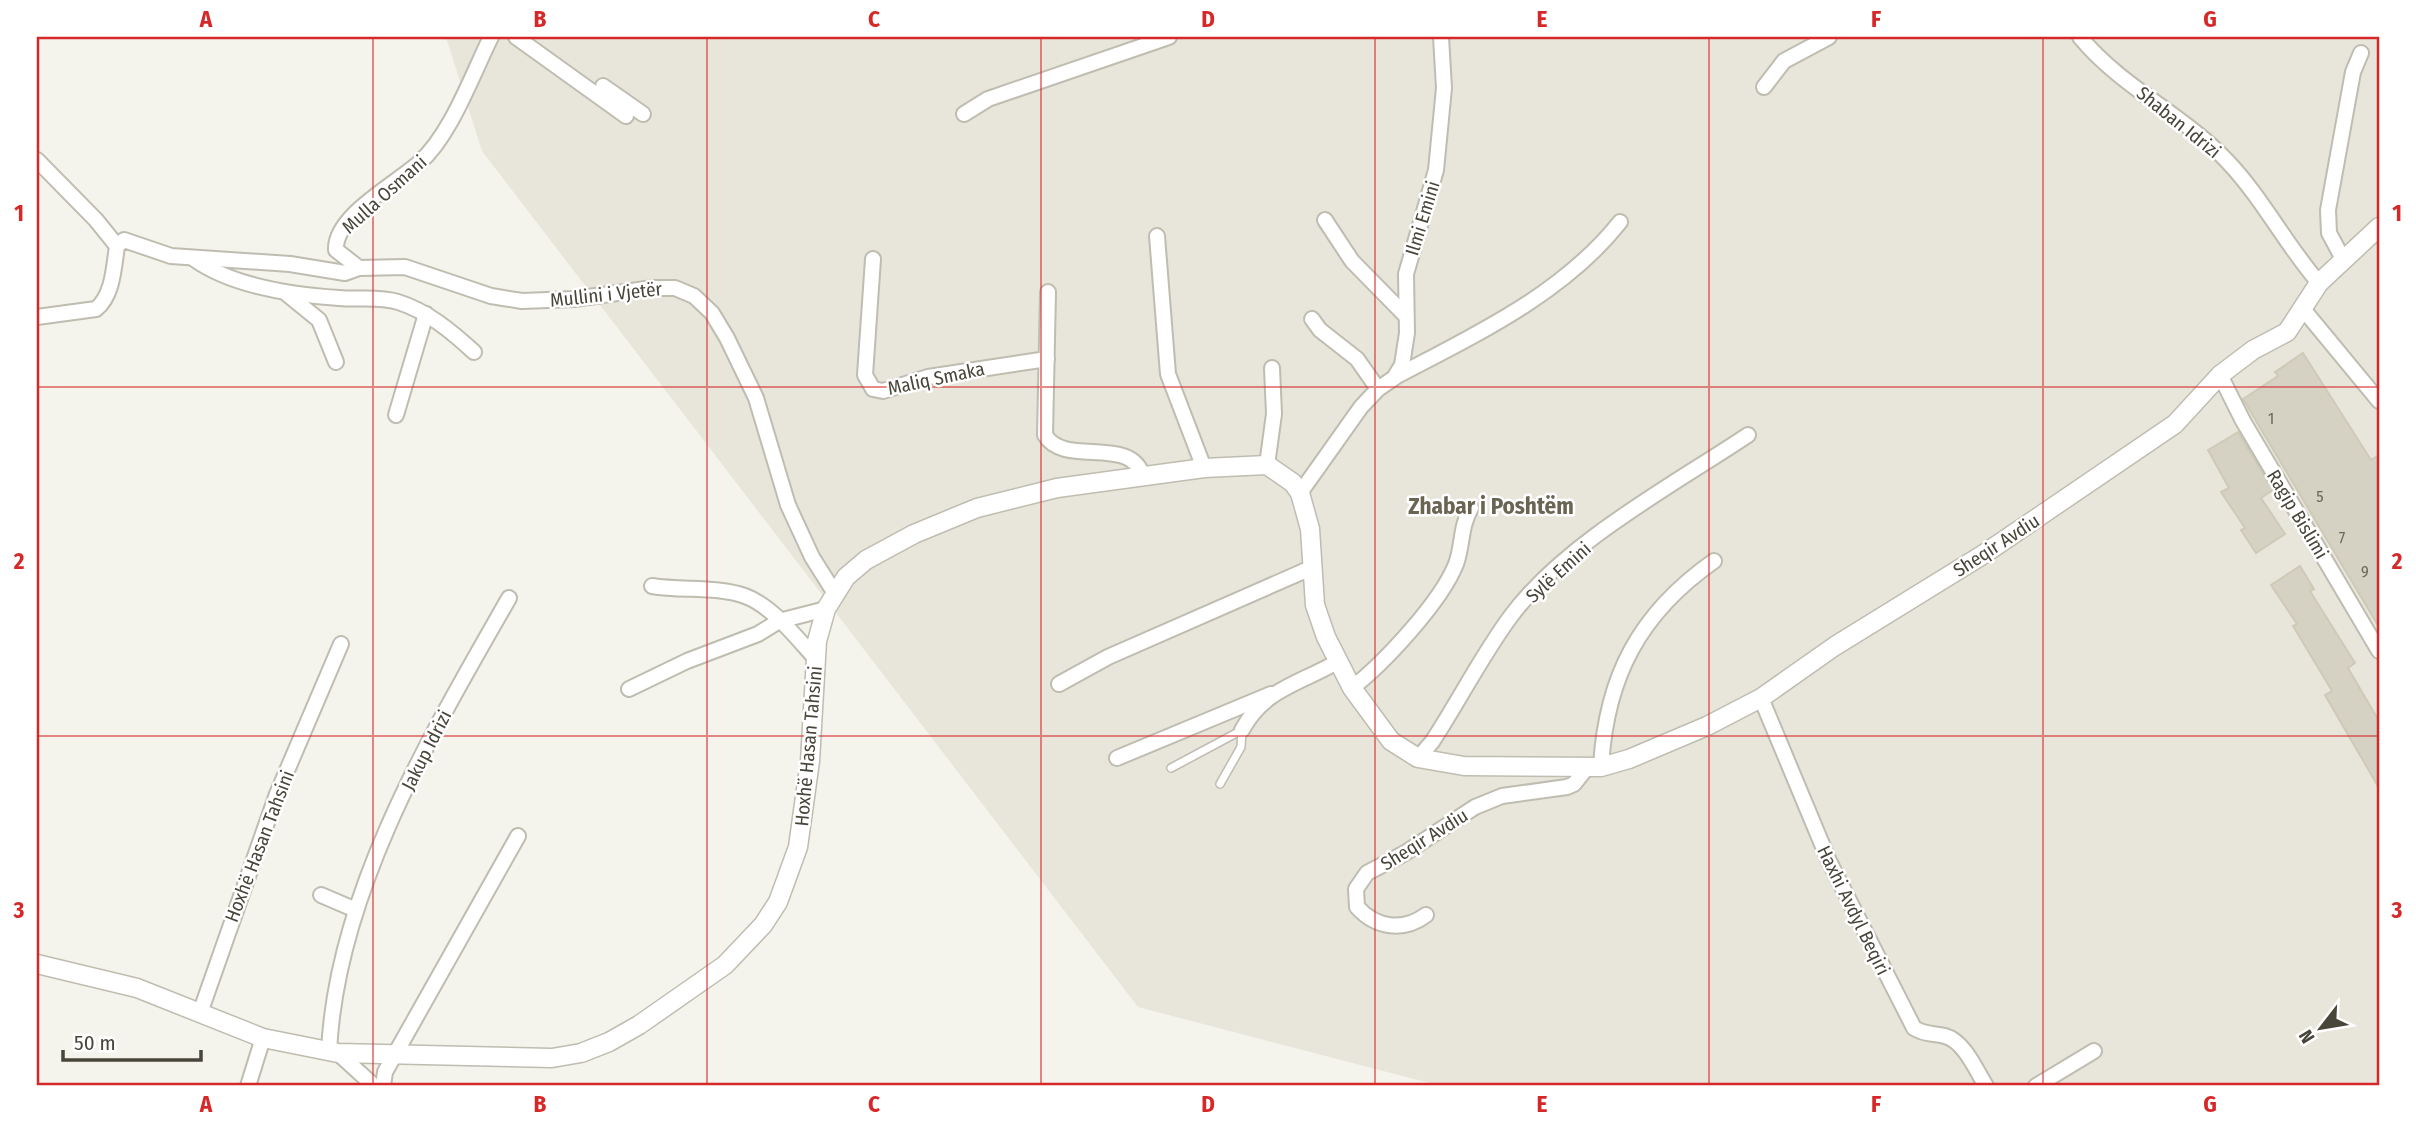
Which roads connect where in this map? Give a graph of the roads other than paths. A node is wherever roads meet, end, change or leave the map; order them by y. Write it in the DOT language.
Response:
graph roads {
  1 [pos="491,37"];
  2 [pos="516,37"];
  3 [pos="533,37"];
  4 [pos="1169,37"];
  5 [pos="1441,37"];
  6 [pos="1829,37"];
  7 [pos="2080,37"];
  8 [pos="2361,53"];
  9 [pos="1764,87"];
  10 [pos="643,114"];
  11 [pos="964,114"];
  12 [pos="626,116"];
  13 [pos="37,160"];
  14 [pos="1325,220"];
  15 [pos="1620,222"];
  16 [pos="2379,227"];
  17 [pos="1157,236"];
  18 [pos="117,246"];
  19 [pos="193,258"];
  20 [pos="873,259"];
  21 [pos="2343,259"];
  22 [pos="359,268"];
  23 [pos="2319,283"];
  24 [pos="280,289"];
  25 [pos="1048,292"];
  26 [pos="2303,309"];
  27 [pos="426,314"];
  28 [pos="1405,315"];
  29 [pos="37,317"];
  30 [pos="1312,319"];
  31 [pos="474,352"];
  32 [pos="1048,359"];
  33 [pos="337,362"];
  34 [pos="1272,368"];
  35 [pos="2220,375"];
  36 [pos="1394,377"];
  37 [pos="1378,388"];
  38 [pos="2379,401"];
  39 [pos="396,415"];
  40 [pos="1748,435"];
  41 [pos="1267,466"];
  42 [pos="1204,468"];
  43 [pos="1143,477"];
  44 [pos="1300,493"];
  45 [pos="1471,508"];
  46 [pos="1714,561"];
  47 [pos="1311,568"];
  48 [pos="652,586"];
  49 [pos="834,592"];
  50 [pos="509,598"];
  51 [pos="826,609"];
  52 [pos="779,621"];
  53 [pos="341,644"];
  54 [pos="2379,651"];
  55 [pos="815,658"];
  56 [pos="1337,662"];
  57 [pos="1059,684"];
  58 [pos="1352,688"];
  59 [pos="629,690"];
  60 [pos="1271,694"];
  61 [pos="1761,698"];
  62 [pos="1242,730"];
  63 [pos="1117,758"];
  64 [pos="1418,758"];
  65 [pos="1171,768"];
  66 [pos="1594,768"];
  67 [pos="1220,784"];
  68 [pos="518,836"];
  69 [pos="321,895"];
  70 [pos="356,910"];
  71 [pos="1426,915"];
  72 [pos="37,964"];
  73 [pos="201,1013"];
  74 [pos="263,1038"];
  75 [pos="2094,1051"];
  76 [pos="333,1052"];
  77 [pos="395,1057"];
  78 [pos="248,1086"];
  79 [pos="374,1086"];
  80 [pos="383,1086"];
  81 [pos="1986,1086"];
  82 [pos="2036,1086"];
  1 -- 22 [label="street, Mulla Osmani"];
  2 -- 12 [label="street"];
  3 -- 10 [label="street"];
  4 -- 11 [label="street"];
  5 -- 28 [label="street, Ilmi Emini"];
  6 -- 9 [label="street"];
  7 -- 23 [label="street, Shaban Idrizi"];
  8 -- 21 [label="street"];
  13 -- 18 [label="street"];
  14 -- 28 [label="street"];
  15 -- 36 [label="street"];
  16 -- 21 [label="street, Sheqir Avdiu"];
  17 -- 42 [label="street"];
  18 -- 19 [label="street, Mullini i Vjetër"];
  18 -- 29 [label="street"];
  19 -- 22 [label="street, Mullini i Vjetër"];
  19 -- 24 [label="street, Mullini i Vjetër"];
  20 -- 32 [label="street, Maliq Smaka"];
  21 -- 23 [label="street, Sheqir Avdiu"];
  22 -- 49 [label="street, Mullini i Vjetër"];
  23 -- 26 [label="street, Sheqir Avdiu"];
  24 -- 27 [label="street, Mullini i Vjetër"];
  24 -- 33 [label="street, Mullini i Vjetër"];
  25 -- 32 [label="street"];
  26 -- 35 [label="street, Sheqir Avdiu"];
  26 -- 38 [label="street"];
  27 -- 31 [label="street, Mullini i Vjetër"];
  27 -- 39 [label="street"];
  28 -- 36 [label="street, Ilmi Emini"];
  30 -- 37 [label="street"];
  32 -- 43 [label="street"];
  34 -- 41 [label="street"];
  35 -- 54 [label="street, Ragip Bislimi"];
  35 -- 61 [label="street, Sheqir Avdiu"];
  36 -- 37 [label="street"];
  37 -- 44 [label="street"];
  40 -- 64 [label="street, Sylë Emini"];
  41 -- 42 [label="street, Hoxhë Hasan Tahsini"];
  41 -- 44 [label="street"];
  42 -- 43 [label="street, Hoxhë Hasan Tahsini"];
  43 -- 49 [label="street, Hoxhë Hasan Tahsini"];
  44 -- 47 [label="street, Sheqir Avdiu"];
  45 -- 58 [label="street"];
  46 -- 66 [label="street"];
  47 -- 56 [label="street, Sheqir Avdiu"];
  47 -- 57 [label="street"];
  48 -- 52 [label="street"];
  49 -- 51 [label="street, Hoxhë Hasan Tahsini"];
  50 -- 70 [label="street, Jakup Idrizi"];
  51 -- 52 [label="street"];
  51 -- 55 [label="street, Hoxhë Hasan Tahsini"];
  52 -- 55 [label="street"];
  52 -- 59 [label="street"];
  53 -- 73 [label="street, Hoxhë Hasan Tahsini"];
  55 -- 77 [label="street, Hoxhë Hasan Tahsini"];
  56 -- 58 [label="street, Sheqir Avdiu"];
  56 -- 60 [label="street"];
  58 -- 64 [label="street, Sheqir Avdiu"];
  60 -- 62 [label="street"];
  60 -- 63 [label="street"];
  61 -- 66 [label="street, Sheqir Avdiu"];
  61 -- 81 [label="street, Haxhi Avdyl Beqiri"];
  62 -- 65 [label="lane"];
  62 -- 67 [label="lane"];
  64 -- 66 [label="street, Sheqir Avdiu"];
  66 -- 71 [label="street, Sheqir Avdiu"];
  68 -- 77 [label="street"];
  69 -- 70 [label="street"];
  70 -- 76 [label="street, Jakup Idrizi"];
  72 -- 73 [label="street, Hoxhë Hasan Tahsini"];
  73 -- 74 [label="street, Hoxhë Hasan Tahsini"];
  74 -- 76 [label="street, Hoxhë Hasan Tahsini"];
  74 -- 78 [label="street"];
  75 -- 82 [label="street"];
  76 -- 77 [label="street, Hoxhë Hasan Tahsini"];
  76 -- 79 [label="street"];
  77 -- 80 [label="street"];
}
